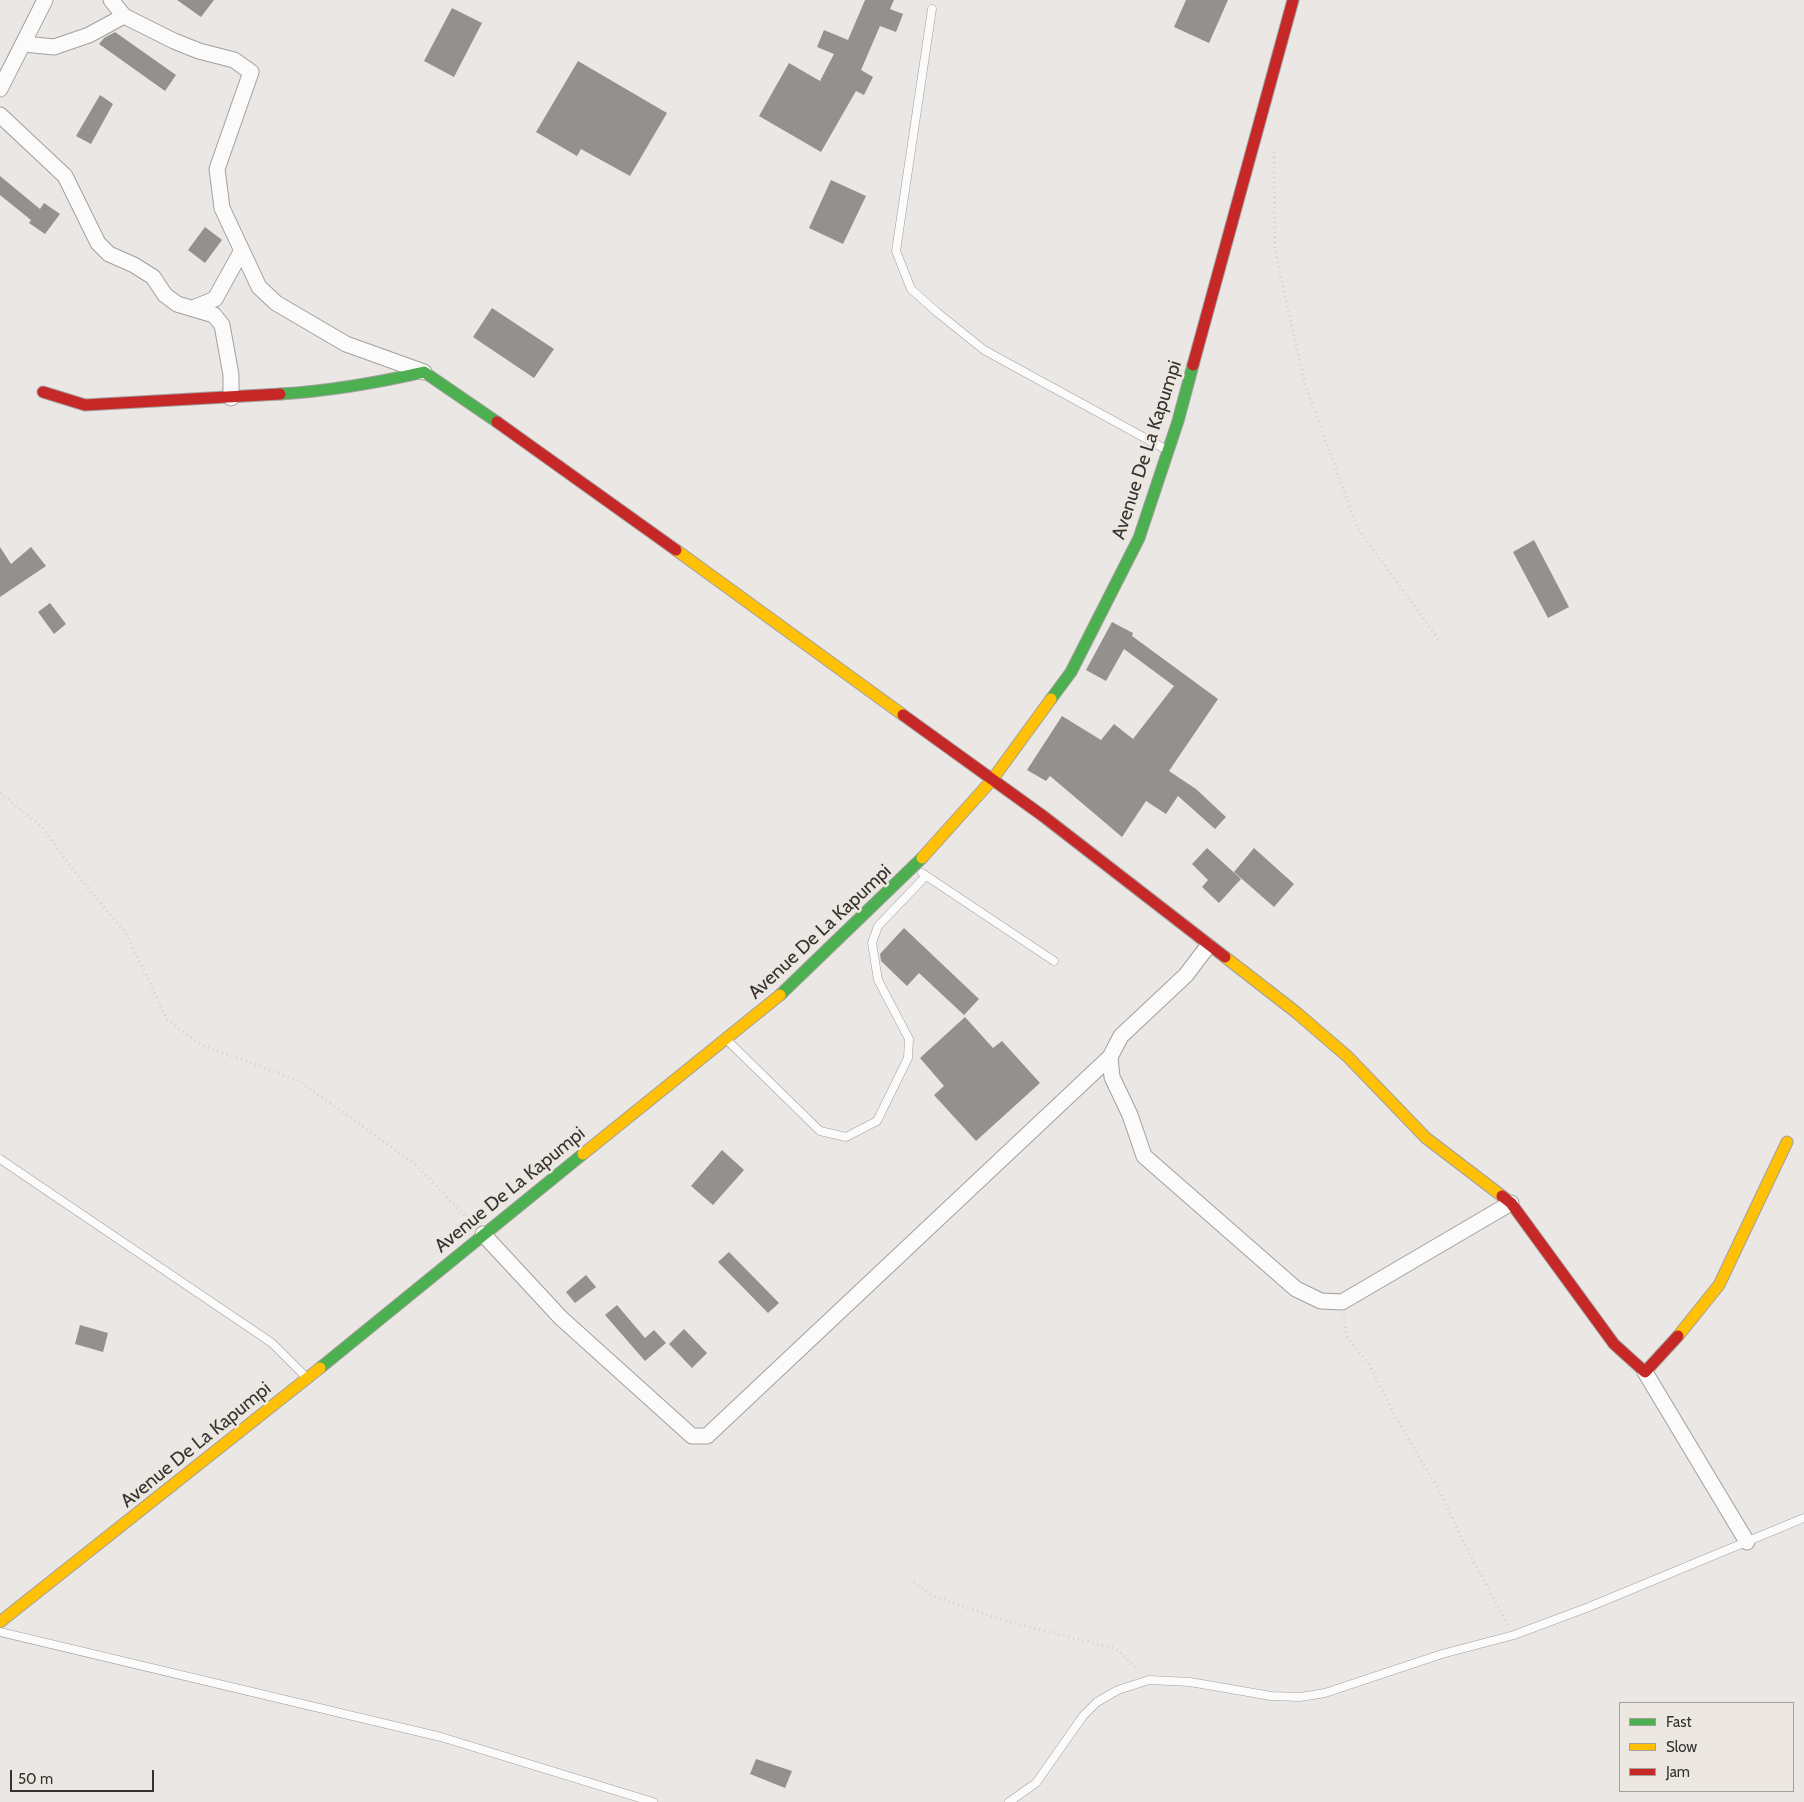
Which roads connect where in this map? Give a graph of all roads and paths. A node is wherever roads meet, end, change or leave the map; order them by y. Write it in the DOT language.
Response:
graph roads {
  1 [pos="45,0"];
  2 [pos="111,0"];
  3 [pos="1293,0"];
  4 [pos="932,9"];
  5 [pos="124,16"];
  6 [pos="24,44"];
  7 [pos="0,89"];
  8 [pos="0,115"];
  9 [pos="1274,146"];
  10 [pos="241,252"];
  11 [pos="193,308"];
  12 [pos="424,372"];
  13 [pos="43,392"];
  14 [pos="231,398"];
  15 [pos="1169,451"];
  16 [pos="1439,640"];
  17 [pos="992,780"];
  18 [pos="0,793"];
  19 [pos="914,867"];
  20 [pos="926,876"];
  21 [pos="1208,946"];
  22 [pos="1054,960"];
  23 [pos="726,1039"];
  24 [pos="1110,1057"];
  25 [pos="1787,1142"];
  26 [pos="0,1159"];
  27 [pos="1511,1203"];
  28 [pos="483,1234"];
  29 [pos="1342,1302"];
  30 [pos="1645,1372"];
  31 [pos="307,1378"];
  32 [pos="1804,1518"];
  33 [pos="1747,1542"];
  34 [pos="914,1582"];
  35 [pos="0,1622"];
  36 [pos="0,1632"];
  37 [pos="1514,1635"];
  38 [pos="1149,1680"];
  39 [pos="653,1802"];
  40 [pos="1009,1802"];
  1 -- 6 [label="street"];
  2 -- 5 [label="street"];
  3 -- 15 [label="street, Avenue De La Kapumpi"];
  4 -- 15 [label="lane"];
  5 -- 6 [label="street"];
  5 -- 10 [label="street"];
  6 -- 7 [label="street"];
  8 -- 11 [label="street"];
  9 -- 16 [label="path"];
  10 -- 11 [label="street"];
  10 -- 12 [label="street"];
  11 -- 14 [label="street"];
  12 -- 14 [label="street"];
  12 -- 17 [label="street"];
  13 -- 14 [label="street"];
  15 -- 17 [label="street, Avenue De La Kapumpi"];
  17 -- 19 [label="street, Avenue De La Kapumpi"];
  17 -- 21 [label="street"];
  18 -- 28 [label="path"];
  19 -- 20 [label="lane"];
  19 -- 23 [label="street, Avenue De La Kapumpi"];
  20 -- 22 [label="lane"];
  20 -- 23 [label="lane"];
  21 -- 24 [label="street"];
  21 -- 27 [label="street"];
  23 -- 28 [label="street, Avenue De La Kapumpi"];
  24 -- 28 [label="street"];
  24 -- 29 [label="street"];
  25 -- 30 [label="street"];
  26 -- 31 [label="lane"];
  27 -- 29 [label="street"];
  27 -- 30 [label="street"];
  28 -- 31 [label="street, Avenue De La Kapumpi"];
  29 -- 37 [label="path"];
  30 -- 33 [label="street"];
  31 -- 35 [label="street, Avenue De La Kapumpi"];
  32 -- 33 [label="lane"];
  33 -- 37 [label="lane"];
  34 -- 38 [label="path"];
  36 -- 39 [label="lane"];
  37 -- 38 [label="lane"];
  38 -- 40 [label="lane"];
}
